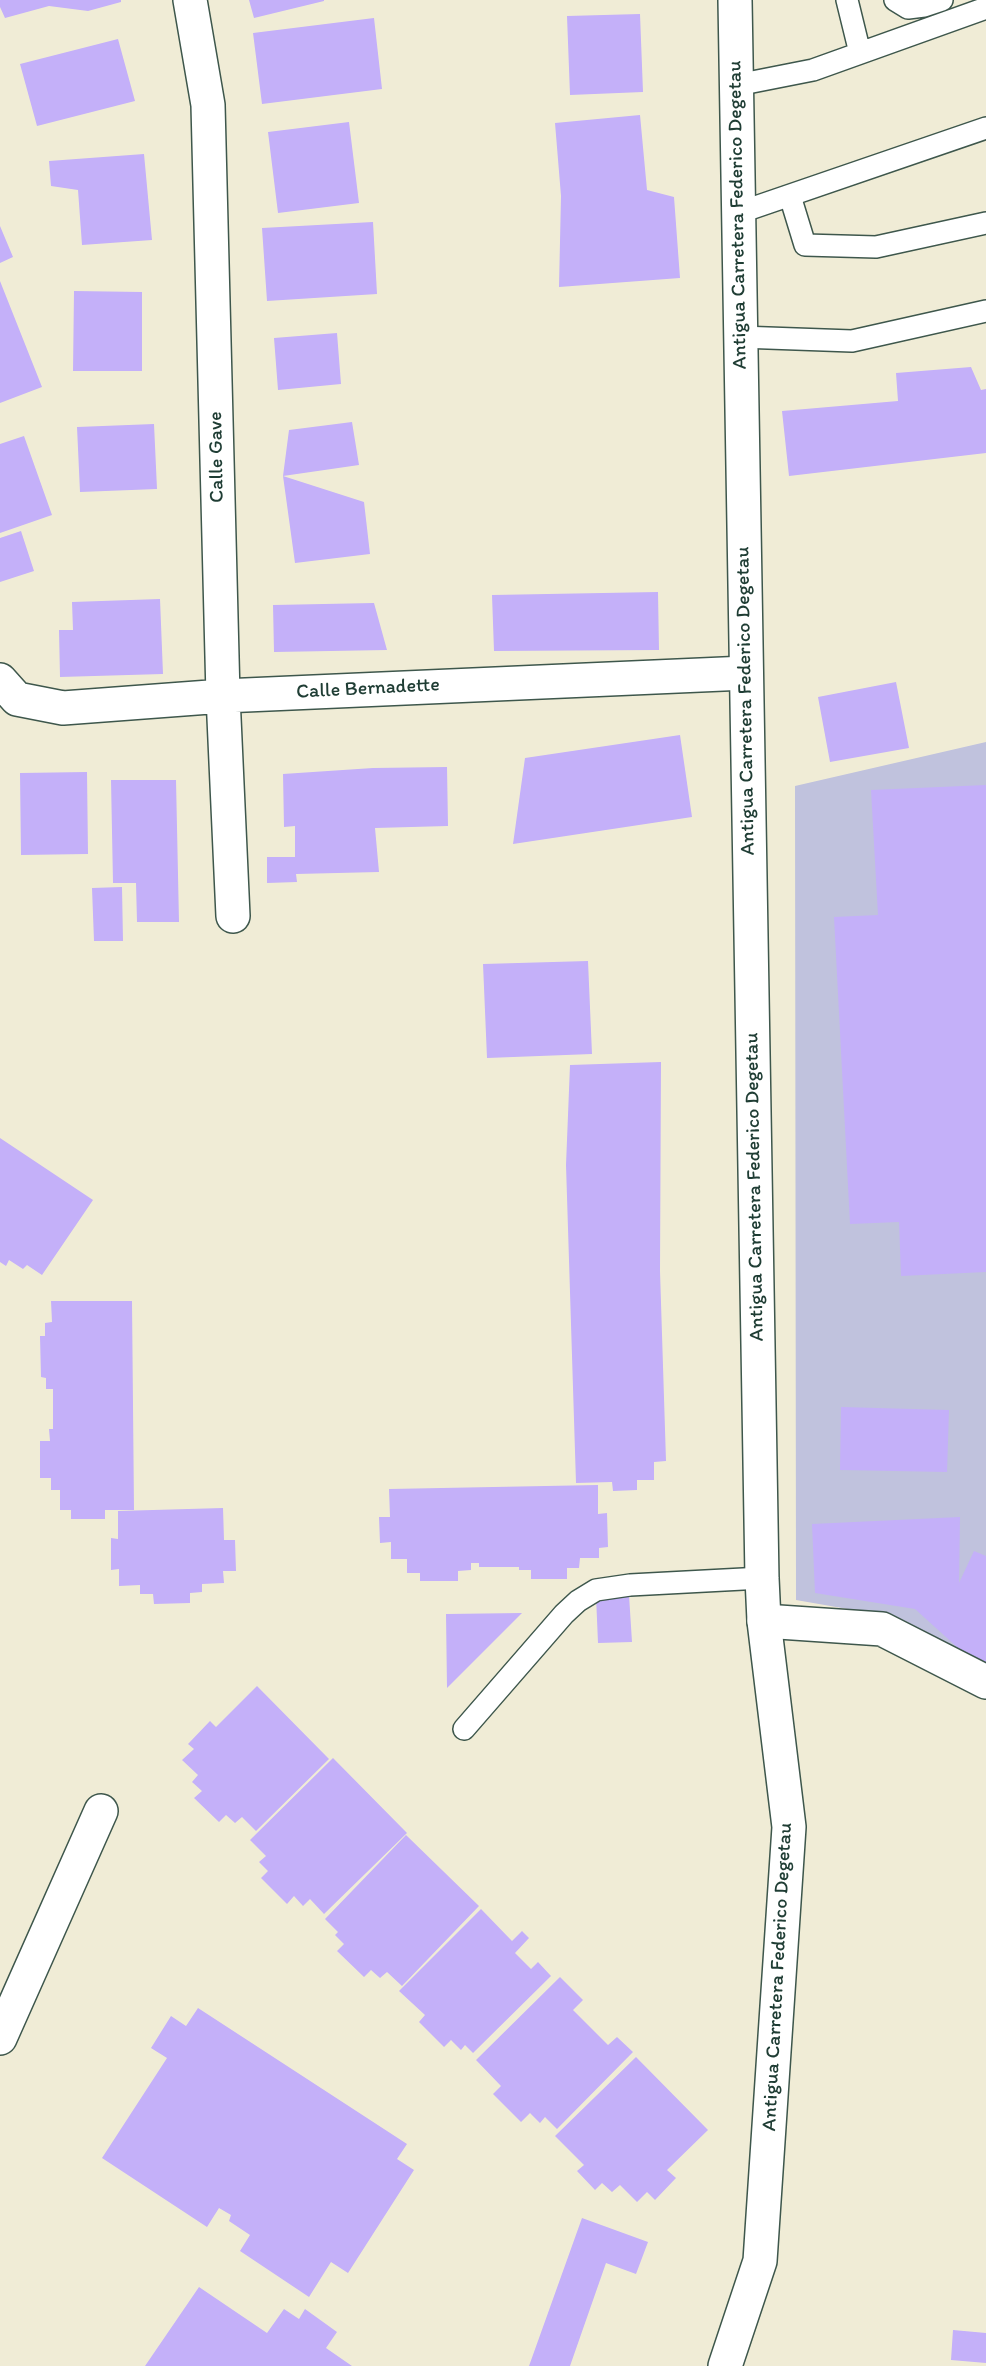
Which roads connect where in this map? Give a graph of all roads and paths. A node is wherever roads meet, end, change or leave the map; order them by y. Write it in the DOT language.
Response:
graph roads {
  1 [pos="190,0"];
  2 [pos="735,0"];
  3 [pos="847,0"];
  4 [pos="895,0"];
  5 [pos="942,0"];
  6 [pos="986,8"];
  7 [pos="861,53"];
  8 [pos="736,85"];
  9 [pos="986,128"];
  10 [pos="790,196"];
  11 [pos="738,213"];
  12 [pos="986,223"];
  13 [pos="986,311"];
  14 [pos="740,337"];
  15 [pos="746,673"];
  16 [pos="0,680"];
  17 [pos="223,696"];
  18 [pos="233,916"];
  19 [pos="762,1578"];
  20 [pos="764,1621"];
  21 [pos="986,1682"];
  22 [pos="464,1729"];
  23 [pos="100,1810"];
  24 [pos="0,2038"];
  25 [pos="725,2366"];
  1 -- 17 [label="street, Calle Gave"];
  2 -- 8 [label="street, Antigua Carretera Federico Degetau"];
  3 -- 7 [label="lane"];
  4 -- 5 [label="lane"];
  6 -- 7 [label="lane"];
  7 -- 8 [label="lane"];
  8 -- 11 [label="street, Antigua Carretera Federico Degetau"];
  9 -- 10 [label="lane"];
  10 -- 11 [label="lane"];
  10 -- 12 [label="lane"];
  11 -- 14 [label="street, Antigua Carretera Federico Degetau"];
  13 -- 14 [label="lane"];
  14 -- 15 [label="street, Antigua Carretera Federico Degetau"];
  15 -- 17 [label="street, Calle Bernadette"];
  15 -- 19 [label="street, Antigua Carretera Federico Degetau"];
  16 -- 17 [label="street, Calle Bernadette"];
  17 -- 18 [label="street, Calle Gave"];
  19 -- 20 [label="street, Antigua Carretera Federico Degetau"];
  19 -- 22 [label="lane"];
  20 -- 21 [label="street"];
  20 -- 25 [label="street, Antigua Carretera Federico Degetau"];
  23 -- 24 [label="street"];
}
